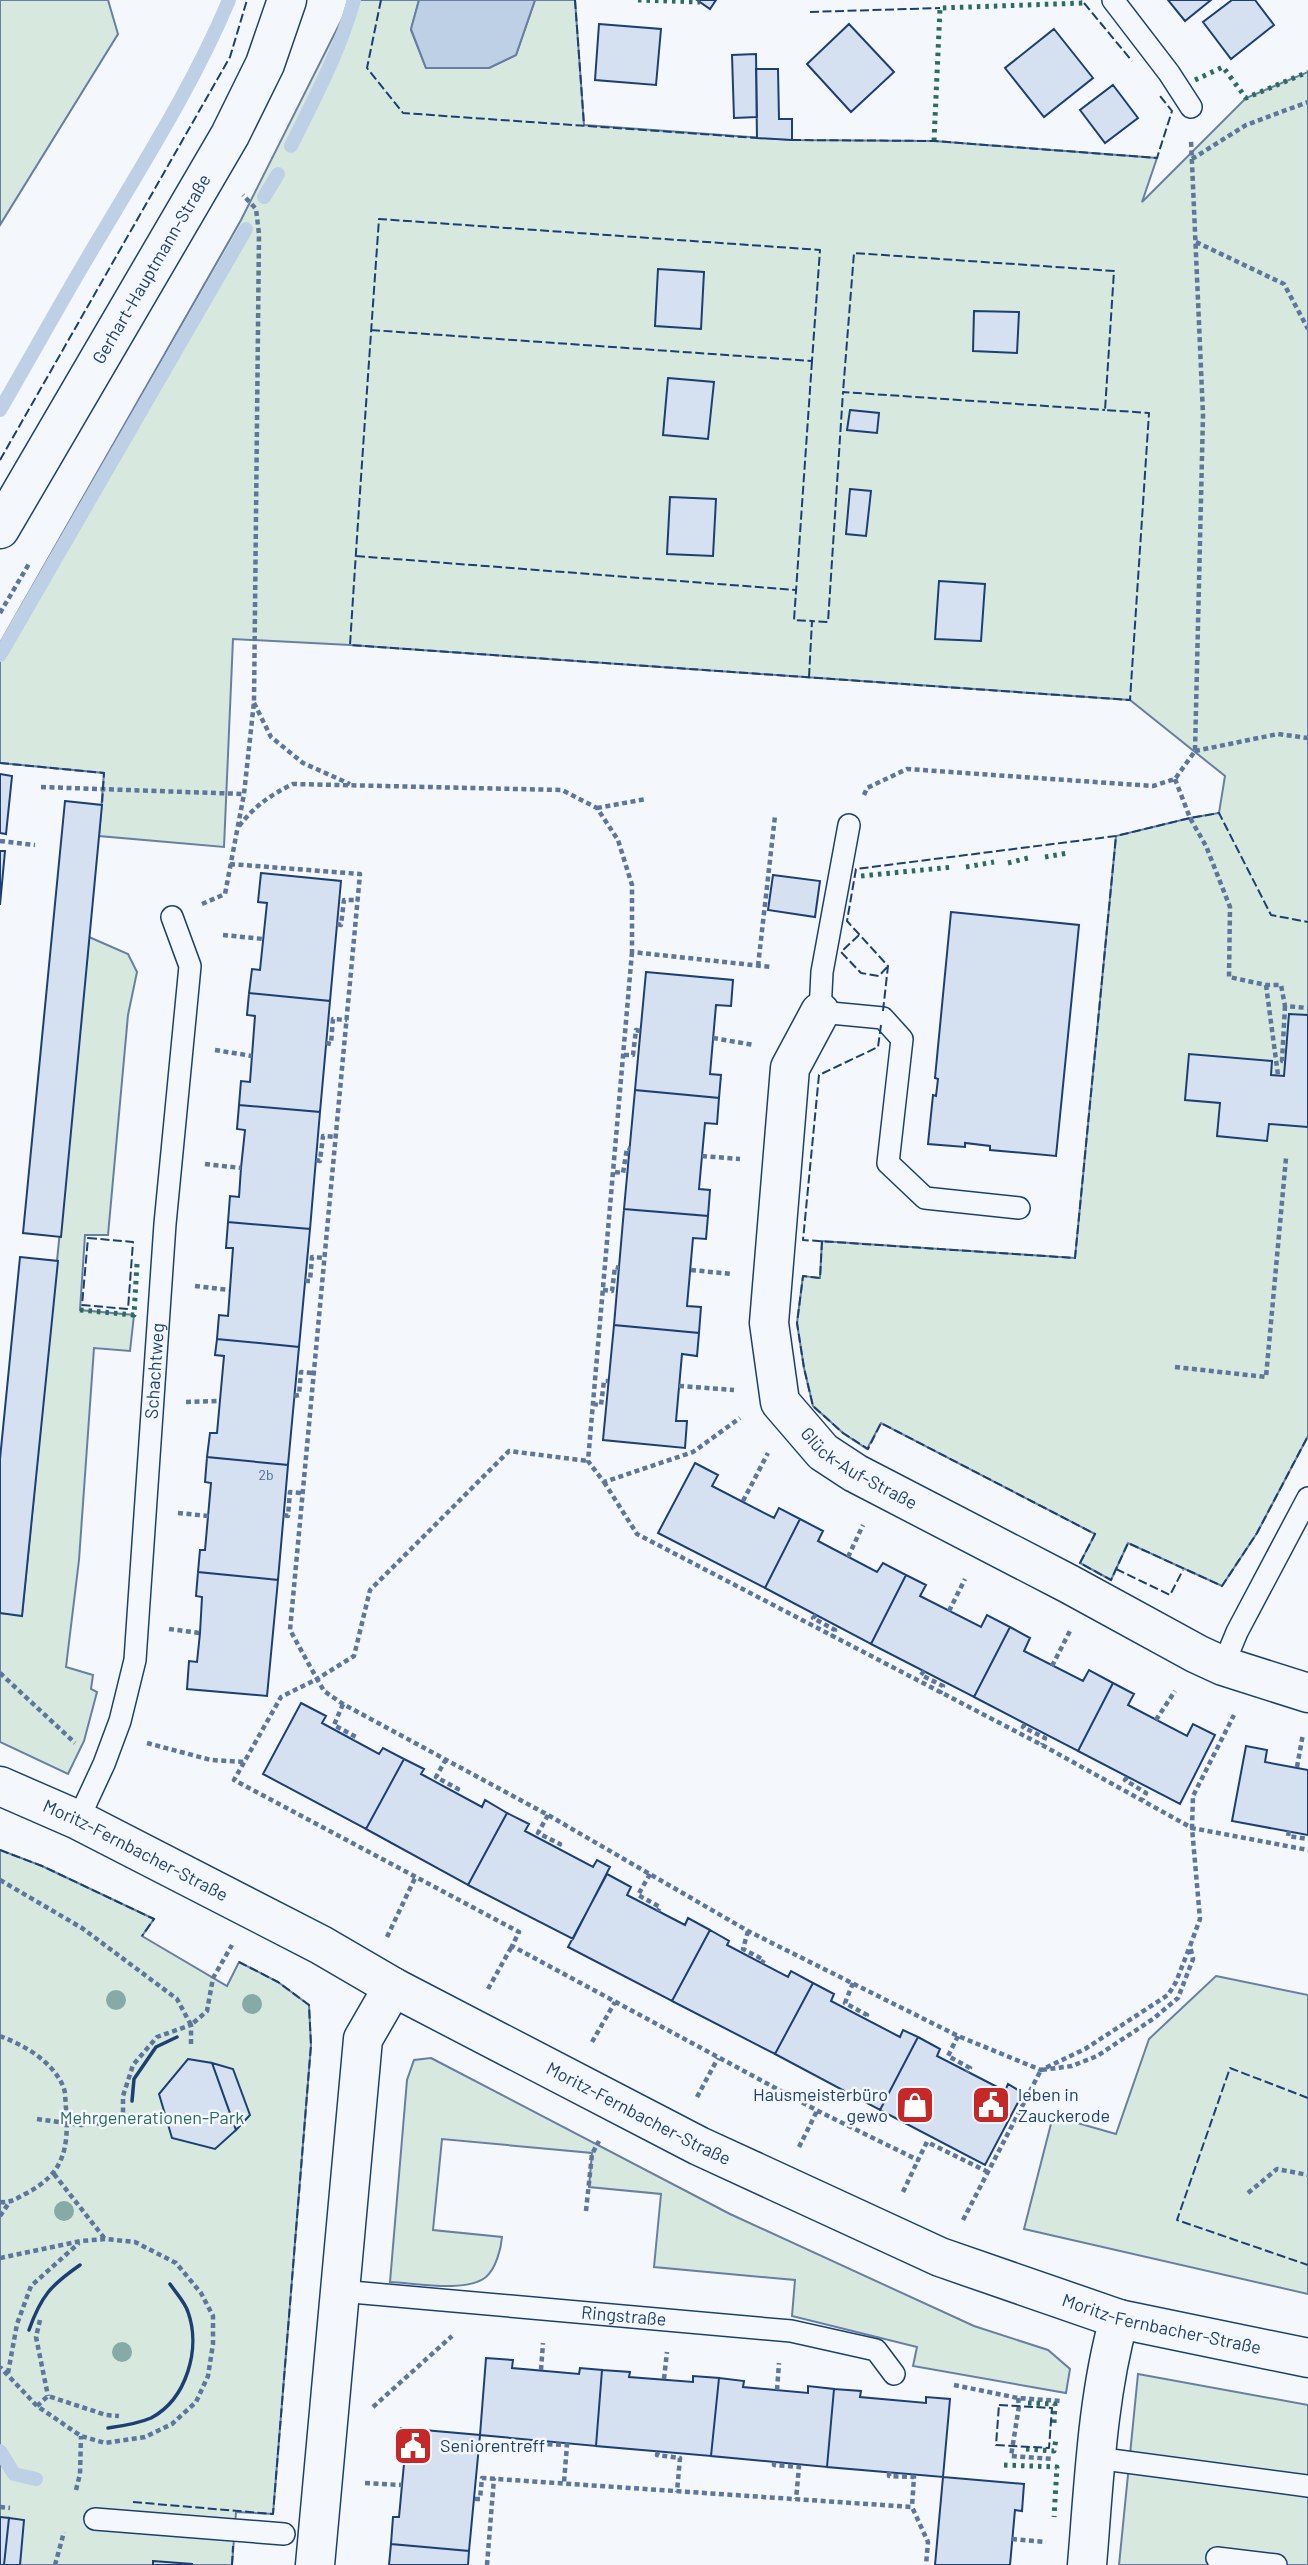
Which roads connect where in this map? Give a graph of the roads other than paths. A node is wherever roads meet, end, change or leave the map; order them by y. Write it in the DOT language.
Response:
graph roads {
  1 [pos="287,0"];
  2 [pos="1113,0"];
  3 [pos="1191,107"];
  4 [pos="0,529"];
  5 [pos="849,825"];
  6 [pos="172,917"];
  7 [pos="820,1012"];
  8 [pos="1019,1208"];
  9 [pos="1308,1498"];
  10 [pos="1223,1666"];
  11 [pos="1308,1693"];
  12 [pos="0,1786"];
  13 [pos="78,1820"];
  14 [pos="393,1987"];
  15 [pos="340,2291"];
  16 [pos="1118,2319"];
  17 [pos="1308,2358"];
  18 [pos="894,2374"];
  19 [pos="1096,2459"];
  20 [pos="1308,2486"];
  21 [pos="95,2519"];
  22 [pos="284,2534"];
  23 [pos="1217,2558"];
  24 [pos="315,2565"];
  25 [pos="1087,2565"];
  26 [pos="1276,2565"];
  1 -- 4 [label="street, Gerhart-Hauptmann-Straße"];
  2 -- 3 [label="lane"];
  5 -- 7 [label="lane"];
  6 -- 13 [label="lane, Schachtweg"];
  7 -- 8 [label="lane"];
  7 -- 10 [label="street, Glück-Auf-Straße"];
  9 -- 10 [label="lane"];
  10 -- 11 [label="street, Glück-Auf-Straße"];
  12 -- 13 [label="street, Moritz-Fernbacher-Straße"];
  13 -- 14 [label="street, Moritz-Fernbacher-Straße"];
  14 -- 15 [label="street"];
  14 -- 16 [label="street, Moritz-Fernbacher-Straße"];
  15 -- 18 [label="lane, Ringstraße"];
  15 -- 24 [label="street"];
  16 -- 17 [label="street, Moritz-Fernbacher-Straße"];
  16 -- 19 [label="street"];
  19 -- 20 [label="lane"];
  19 -- 25 [label="street"];
  21 -- 22 [label="lane"];
  23 -- 26 [label="lane"];
}
